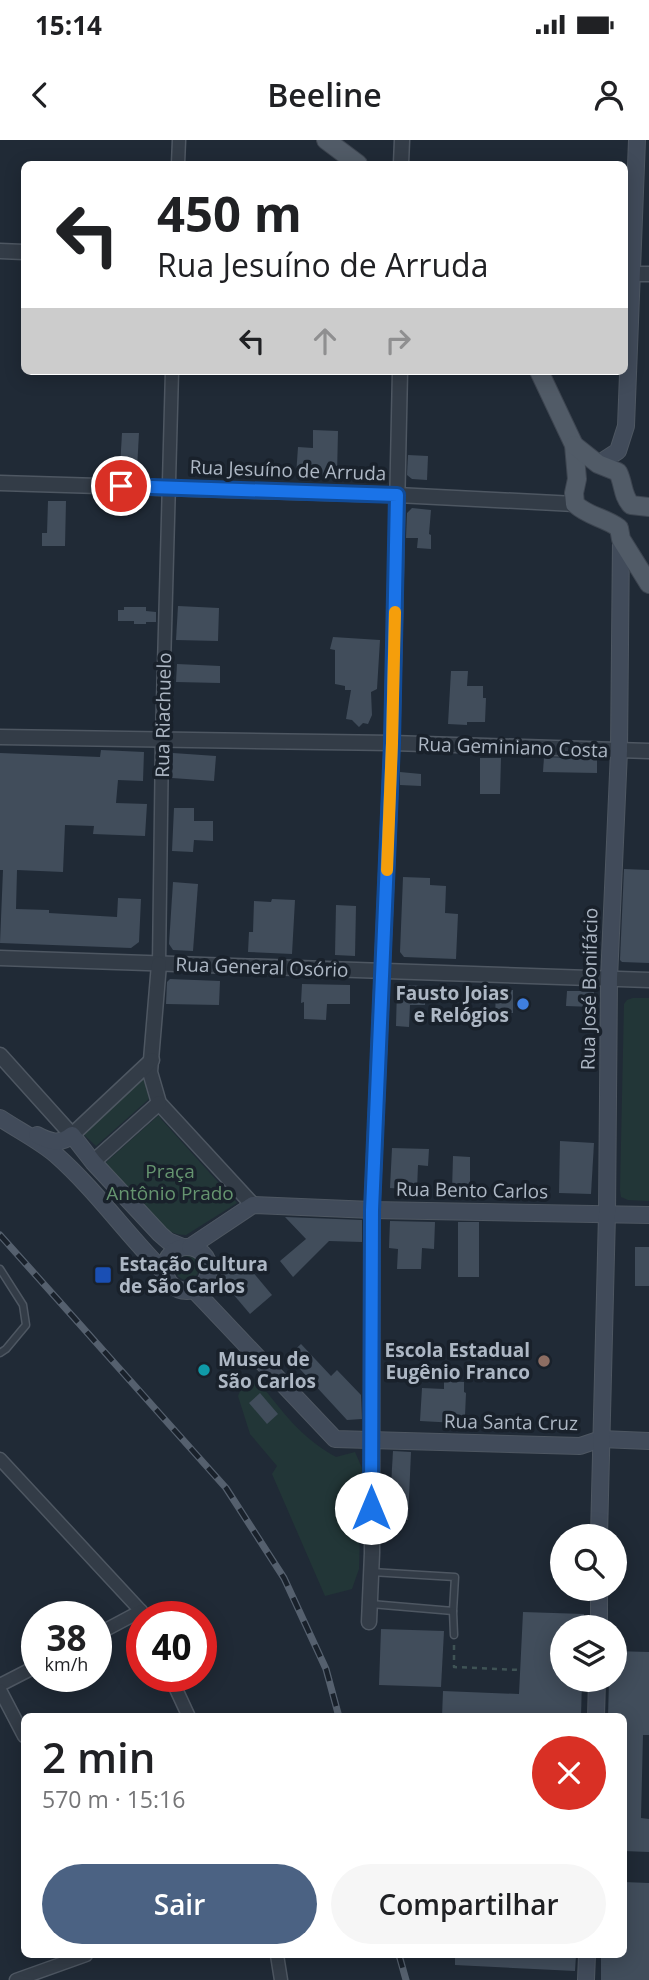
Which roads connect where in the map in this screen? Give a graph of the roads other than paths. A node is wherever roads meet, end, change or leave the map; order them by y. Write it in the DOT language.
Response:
graph roads {
  1 [pos="179,140"];
  2 [pos="326,140"];
  3 [pos="402,140"];
  4 [pos="637,140"];
  5 [pos="178,161"];
  6 [pos="354,161"];
  7 [pos="401,161"];
  8 [pos="0,251"];
  9 [pos="21,252"];
  10 [pos="628,274"];
  11 [pos="649,274"];
  12 [pos="172,375"];
  13 [pos="400,375"];
  14 [pos="541,375"];
  15 [pos="627,375"];
  16 [pos="574,445"];
  17 [pos="598,464"];
  18 [pos="576,479"];
  19 [pos="0,484"];
  20 [pos="169,487"];
  21 [pos="397,495"];
  22 [pos="575,504"];
  23 [pos="646,507"];
  24 [pos="621,539"];
  25 [pos="649,584"];
  26 [pos="0,737"];
  27 [pos="162,740"];
  28 [pos="392,743"];
  29 [pos="618,751"];
  30 [pos="649,751"];
  31 [pos="0,958"];
  32 [pos="159,964"];
  33 [pos="382,971"];
  34 [pos="609,979"];
  35 [pos="649,980"];
  36 [pos="0,1055"];
  37 [pos="152,1060"];
  38 [pos="159,1103"];
  39 [pos="6,1122"];
  40 [pos="72,1136"];
  41 [pos="93,1162"];
  42 [pos="253,1205"];
  43 [pos="372,1210"];
  44 [pos="607,1214"];
  45 [pos="649,1215"];
  46 [pos="186,1247"];
  47 [pos="0,1269"];
  48 [pos="166,1274"];
  49 [pos="194,1290"];
  50 [pos="0,1353"];
  51 [pos="601,1439"];
  52 [pos="371,1440"];
  53 [pos="649,1441"];
  54 [pos="0,1459"];
  55 [pos="599,1524"];
  56 [pos="371,1572"];
  57 [pos="130,1601"];
  58 [pos="371,1604"];
  59 [pos="453,1611"];
  60 [pos="369,1622"];
  61 [pos="454,1635"];
  62 [pos="21,1676"];
  63 [pos="0,1688"];
  64 [pos="177,1692"];
  65 [pos="597,1692"];
  66 [pos="186,1713"];
  67 [pos="596,1713"];
  68 [pos="21,1730"];
  69 [pos="78,1958"];
  70 [pos="277,1958"];
  71 [pos="587,1958"];
  72 [pos="16,1980"];
  73 [pos="281,1980"];
  74 [pos="586,1980"];
  1 -- 5 [label="street"];
  2 -- 6 [label="main road"];
  3 -- 7 [label="street"];
  4 -- 10 [label="main road"];
  8 -- 9 [label="street"];
  10 -- 11 [label="street"];
  12 -- 20 [label="street, Rua Riachuelo"];
  13 -- 21 [label="street"];
  14 -- 16 [label="main road"];
  15 -- 17 [label="main road"];
  16 -- 17 [label="main road"];
  16 -- 18 [label="main road"];
  17 -- 18 [label="main road"];
  17 -- 23 [label="main road"];
  18 -- 22 [label="main road"];
  19 -- 20 [label="street, Rua Jesuíno de Arruda"];
  20 -- 21 [label="street, Rua Jesuíno de Arruda"];
  20 -- 27 [label="street, Rua Riachuelo"];
  21 -- 22 [label="street, Rua Jesuíno de Arruda"];
  21 -- 28 [label="street"];
  22 -- 24 [label="main road"];
  24 -- 25 [label="main road"];
  24 -- 29 [label="main road, Rua José Bonifácio"];
  26 -- 27 [label="street, Rua Geminiano Costa"];
  27 -- 28 [label="street, Rua Geminiano Costa"];
  27 -- 32 [label="street, Rua Riachuelo"];
  28 -- 29 [label="street, Rua Geminiano Costa"];
  28 -- 33 [label="street"];
  29 -- 30 [label="street, Rua Geminiano Costa"];
  29 -- 34 [label="main road, Rua José Bonifácio"];
  31 -- 32 [label="street, Rua General Osório"];
  32 -- 33 [label="street, Rua General Osório"];
  32 -- 37 [label="street, Rua Riachuelo"];
  33 -- 34 [label="street, Rua General Osório"];
  33 -- 43 [label="street"];
  34 -- 35 [label="street, Rua General Osório"];
  34 -- 44 [label="main road, Rua José Bonifácio"];
  36 -- 40 [label="street"];
  37 -- 38 [label="street"];
  37 -- 40 [label="street"];
  38 -- 41 [label="street"];
  38 -- 42 [label="street"];
  39 -- 40 [label="main road"];
  39 -- 48 [label="main road"];
  40 -- 41 [label="main road"];
  41 -- 46 [label="main road"];
  42 -- 43 [label="main road, Rua Bento Carlos"];
  42 -- 46 [label="main road"];
  43 -- 44 [label="main road, Rua Bento Carlos"];
  43 -- 52 [label="street"];
  44 -- 45 [label="main road, Rua Bento Carlos"];
  44 -- 51 [label="main road, Rua José Bonifácio"];
  46 -- 48 [label="main road"];
  46 -- 49 [label="main road"];
  47 -- 50 [label="lane"];
  48 -- 49 [label="main road"];
  49 -- 52 [label="main road, Rua Santa Cruz"];
  51 -- 52 [label="main road, Rua Santa Cruz"];
  51 -- 53 [label="main road, Rua Santa Cruz"];
  51 -- 55 [label="main road, Rua José Bonifácio"];
  52 -- 56 [label="street"];
  54 -- 57 [label="street"];
  56 -- 58 [label="street"];
  56 -- 59 [label="lane"];
  58 -- 59 [label="lane"];
  58 -- 60 [label="street"];
  59 -- 61 [label="lane"];
  62 -- 63 [label="street"];
  63 -- 68 [label="street"];
  64 -- 66 [label="street"];
  65 -- 67 [label="main road"];
  69 -- 72 [label="street"];
  70 -- 73 [label="street"];
  71 -- 74 [label="main road"];
}
